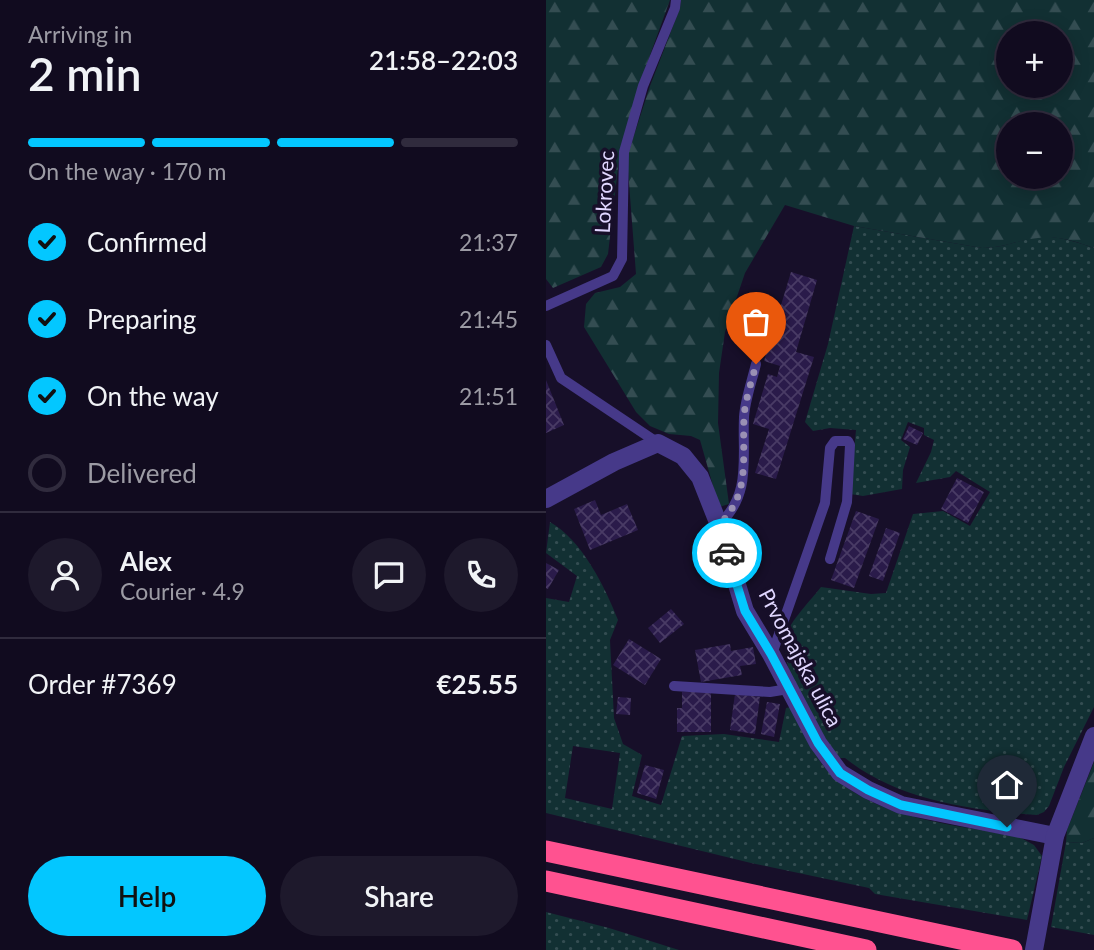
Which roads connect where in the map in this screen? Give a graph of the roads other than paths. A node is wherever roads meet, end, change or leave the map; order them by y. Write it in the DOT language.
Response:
graph roads {
  1 [pos="676,0"];
  2 [pos="546,306"];
  3 [pos="546,345"];
  4 [pos="756,364"];
  5 [pos="658,443"];
  6 [pos="546,499"];
  7 [pos="719,525"];
  8 [pos="830,559"];
  9 [pos="771,654"];
  10 [pos="674,686"];
  11 [pos="788,689"];
  12 [pos="1094,736"];
  13 [pos="1055,836"];
  14 [pos="546,851"];
  15 [pos="546,881"];
  16 [pos="866,950"];
  17 [pos="1012,950"];
  18 [pos="1034,950"];
  1 -- 2 [label="lane, Lokrovec"];
  3 -- 5 [label="lane"];
  4 -- 7 [label="lane"];
  5 -- 6 [label="street"];
  5 -- 7 [label="street, Prvomajska ulica"];
  7 -- 9 [label="street, Prvomajska ulica"];
  8 -- 9 [label="lane"];
  9 -- 11 [label="street, Prvomajska ulica"];
  10 -- 11 [label="lane"];
  11 -- 13 [label="street, Prvomajska ulica"];
  12 -- 13 [label="street"];
  13 -- 18 [label="street"];
  14 -- 17 [label="highway"];
  15 -- 16 [label="highway"];
}
